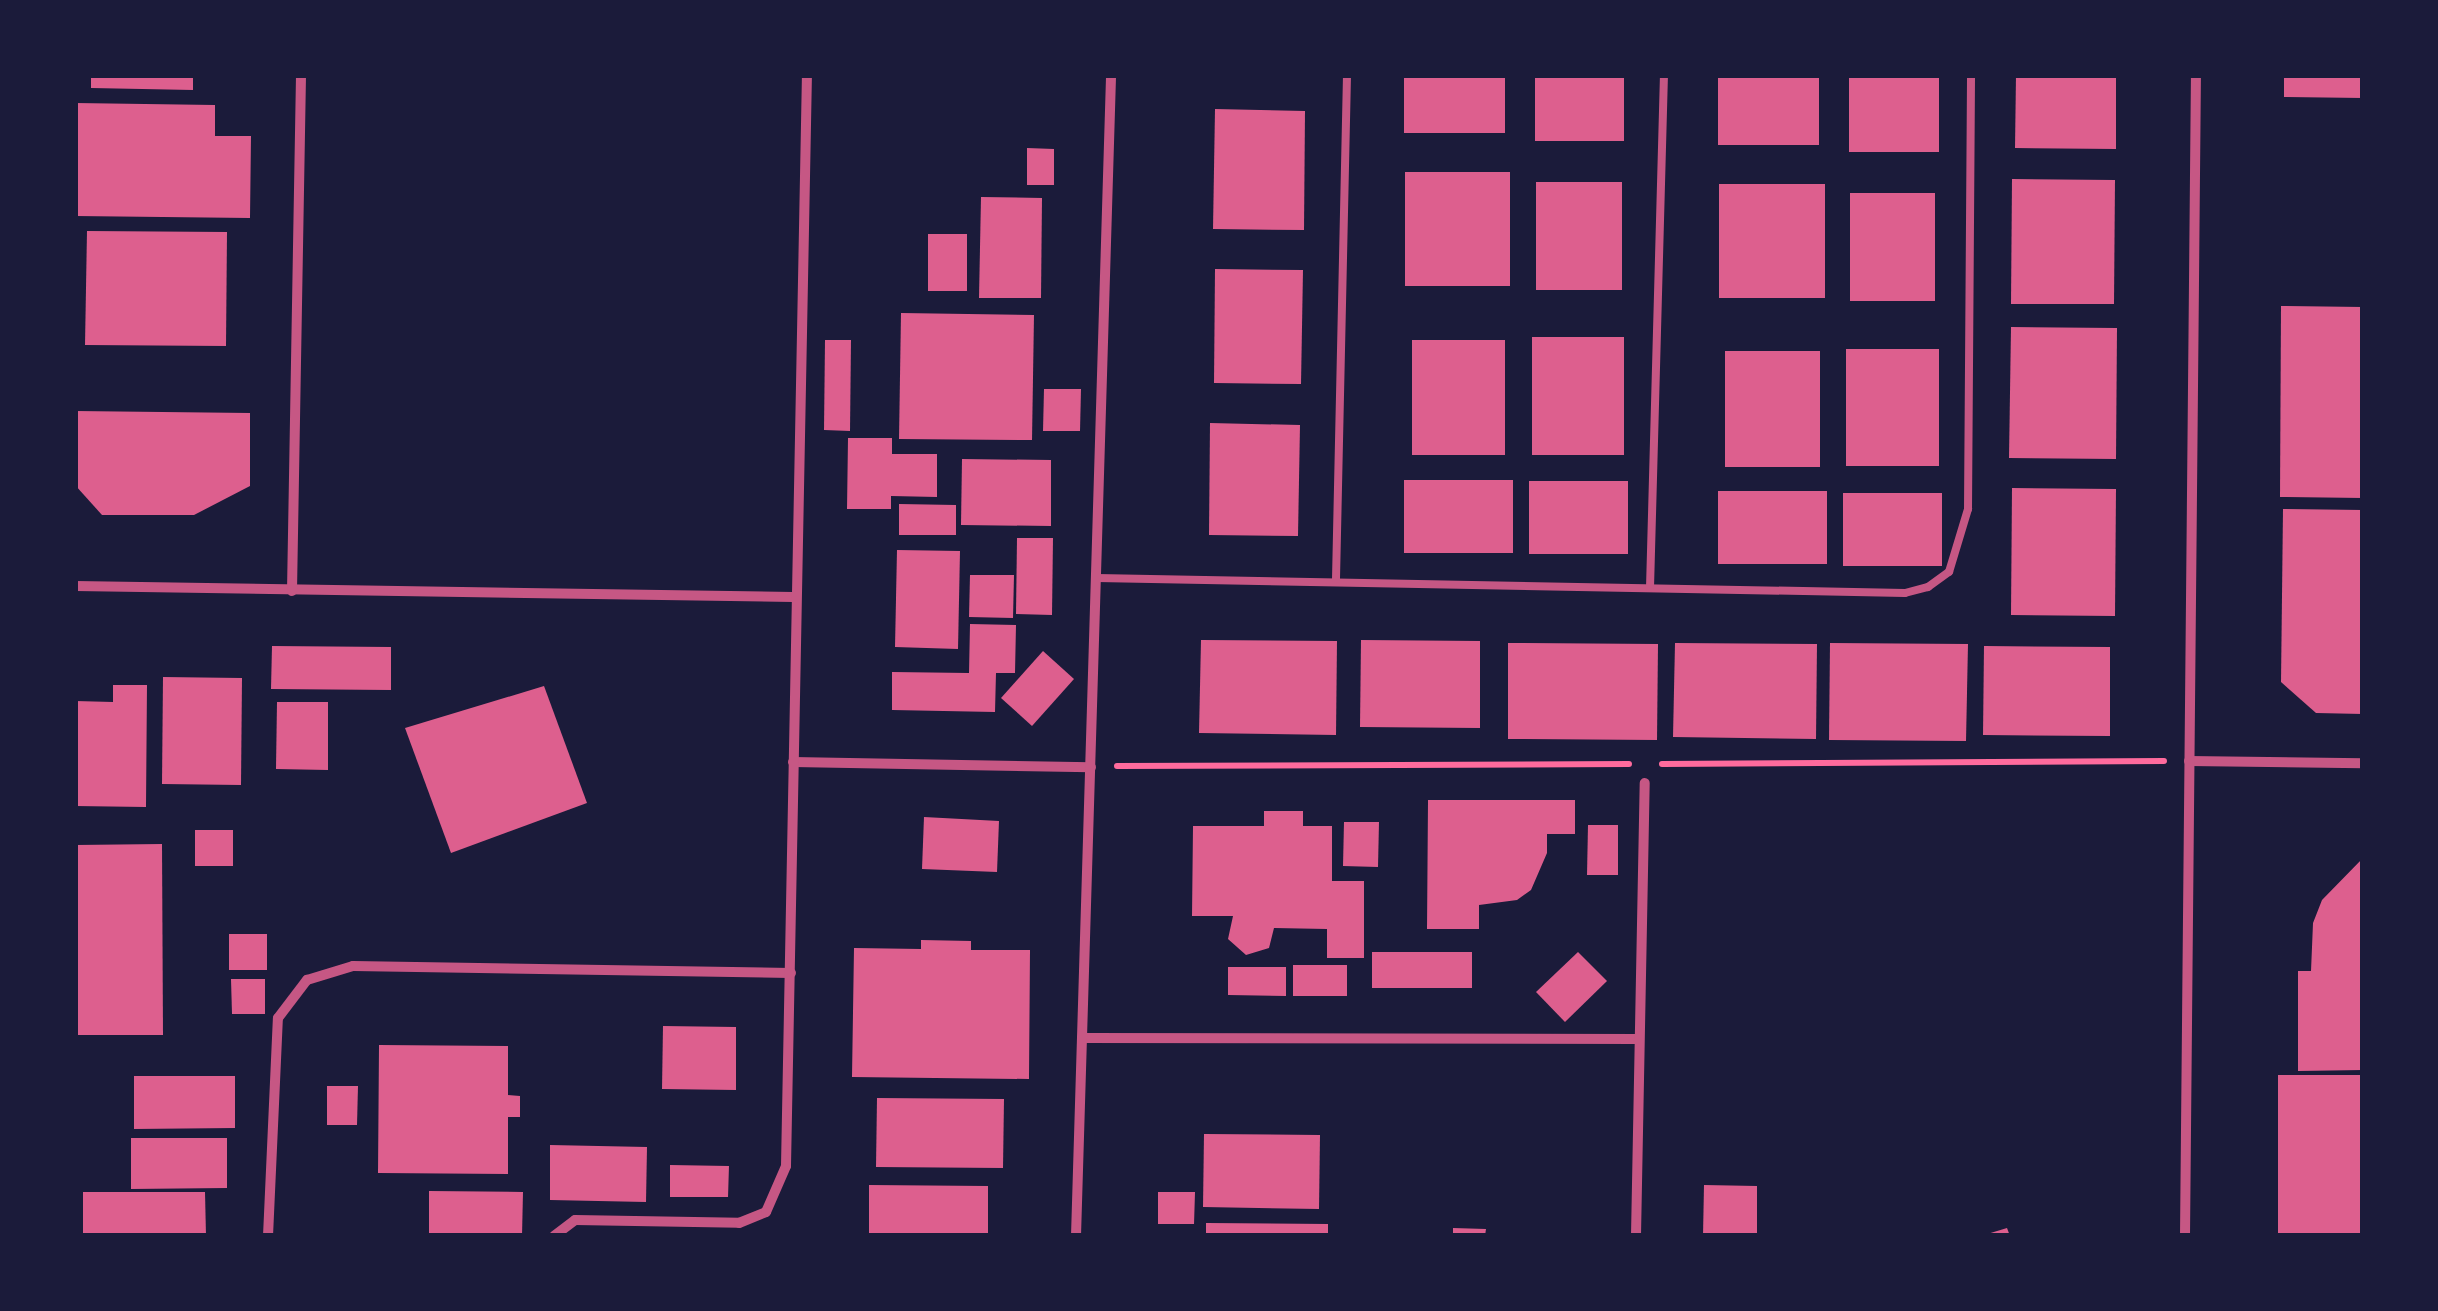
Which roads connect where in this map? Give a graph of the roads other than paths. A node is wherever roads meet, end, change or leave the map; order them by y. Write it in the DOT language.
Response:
graph roads {
  1 [pos="301,75"];
  2 [pos="806,75"];
  3 [pos="1111,75"];
  4 [pos="1347,75"];
  5 [pos="1664,75"];
  6 [pos="1971,75"];
  7 [pos="2196,75"];
  8 [pos="1096,578"];
  9 [pos="1336,579"];
  10 [pos="75,586"];
  11 [pos="1650,588"];
  12 [pos="292,591"];
  13 [pos="793,597"];
  14 [pos="2189,761"];
  15 [pos="793,762"];
  16 [pos="2363,763"];
  17 [pos="1090,766"];
  18 [pos="1645,783"];
  19 [pos="791,973"];
  20 [pos="1082,1038"];
  21 [pos="1637,1039"];
  22 [pos="268,1236"];
  23 [pos="554,1236"];
  24 [pos="1076,1236"];
  25 [pos="1636,1236"];
  26 [pos="2185,1236"];
  1 -- 12 [label="street"];
  2 -- 13 [label="street"];
  3 -- 8 [label="street"];
  4 -- 9 [label="lane"];
  5 -- 11 [label="lane"];
  6 -- 11 [label="lane"];
  7 -- 14 [label="street"];
  8 -- 9 [label="lane"];
  8 -- 17 [label="street"];
  9 -- 11 [label="lane"];
  10 -- 12 [label="street"];
  12 -- 13 [label="street"];
  13 -- 15 [label="street"];
  14 -- 16 [label="street"];
  14 -- 26 [label="street"];
  15 -- 17 [label="street"];
  15 -- 19 [label="street"];
  17 -- 20 [label="street"];
  18 -- 21 [label="street"];
  19 -- 22 [label="street"];
  19 -- 23 [label="street"];
  20 -- 21 [label="street"];
  20 -- 24 [label="street"];
  21 -- 25 [label="street"];
}
